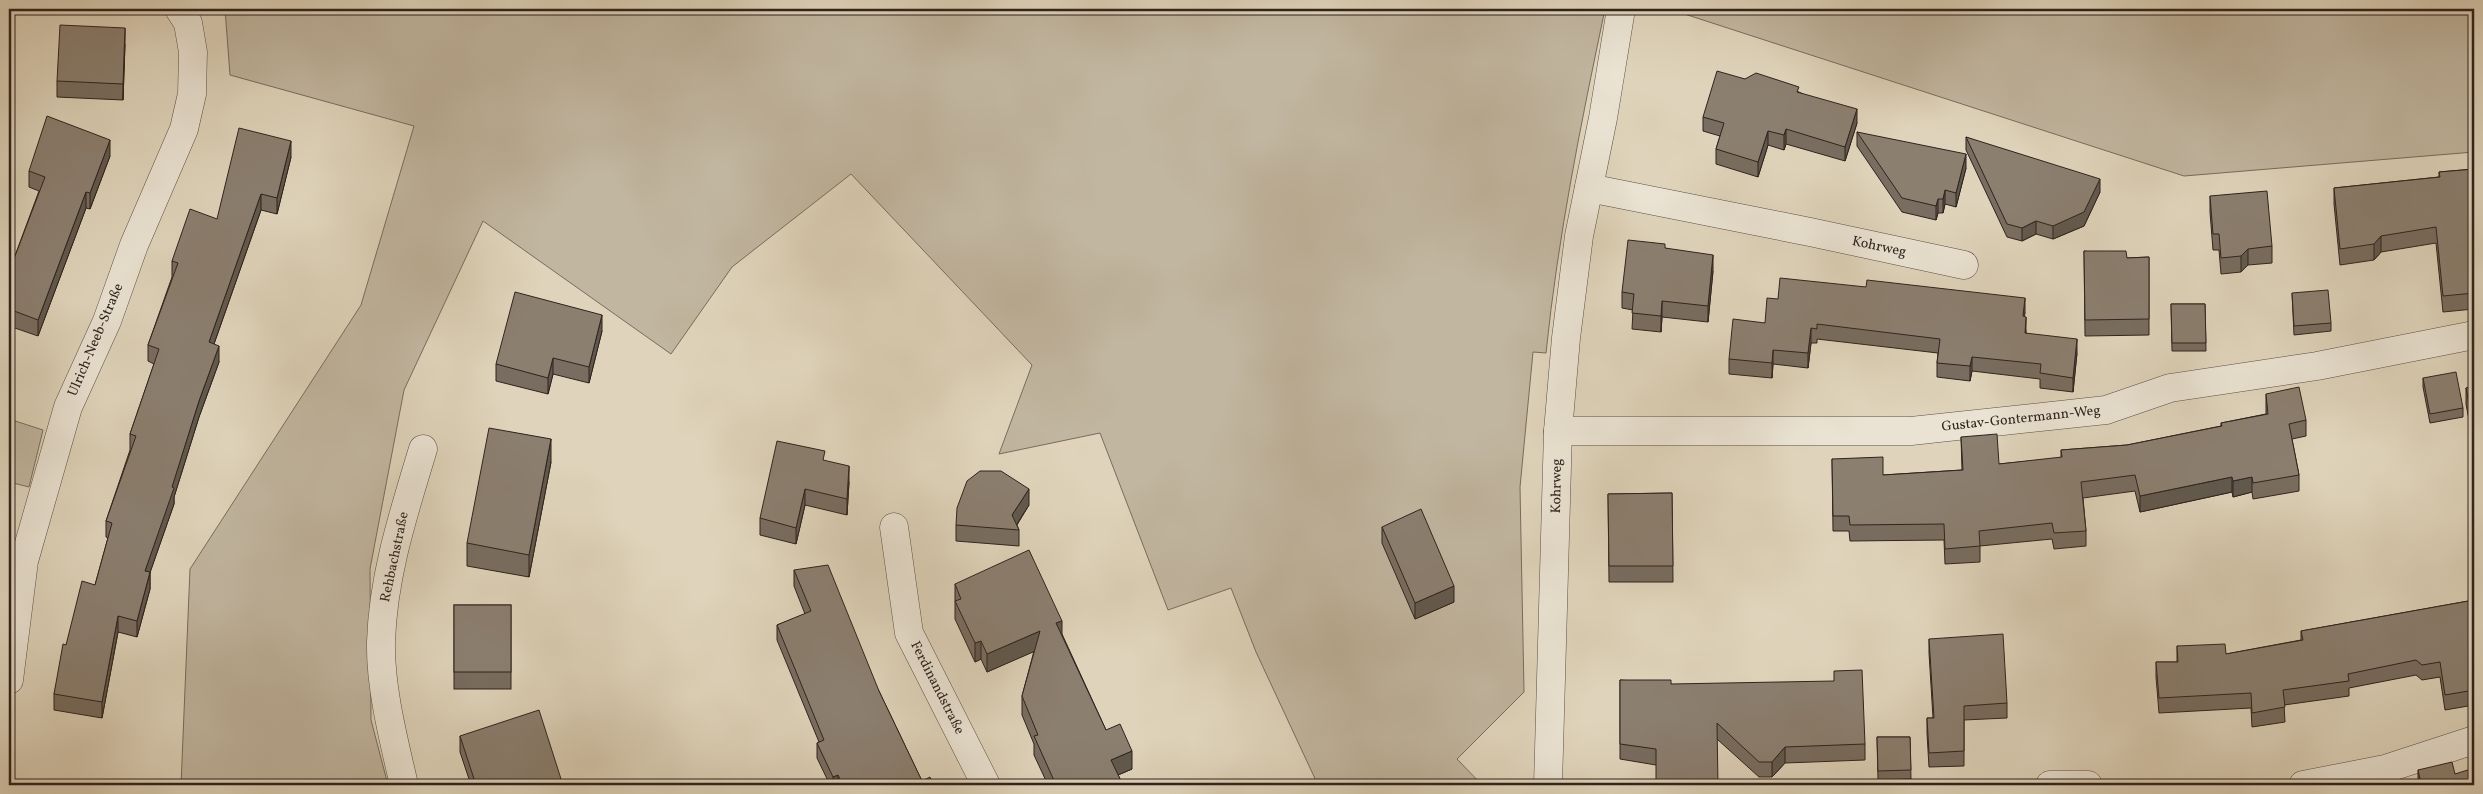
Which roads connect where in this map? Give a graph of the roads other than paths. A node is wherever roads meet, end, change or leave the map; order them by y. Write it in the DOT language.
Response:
graph roads {
  1 [pos="179,9"];
  2 [pos="1621,9"];
  3 [pos="1589,188"];
  4 [pos="1964,265"];
  5 [pos="2474,335"];
  6 [pos="1558,431"];
  7 [pos="423,449"];
  8 [pos="894,527"];
  9 [pos="9,680"];
  10 [pos="2474,740"];
  11 [pos="404,785"];
  12 [pos="986,785"];
  13 [pos="1548,785"];
  14 [pos="2050,785"];
  15 [pos="2088,785"];
  16 [pos="2303,785"];
  1 -- 9 [label="street, Ulrich-Neeb-Straße"];
  2 -- 3 [label="street, Kohrweg"];
  3 -- 4 [label="street, Kohrweg"];
  3 -- 6 [label="street, Kohrweg"];
  5 -- 6 [label="street, Gustav-Gontermann-Weg"];
  6 -- 13 [label="street, Kohrweg"];
  7 -- 11 [label="street, Rehbachstraße"];
  8 -- 12 [label="street, Ferdinandstraße"];
  10 -- 16 [label="street"];
  14 -- 15 [label="street"];
}
